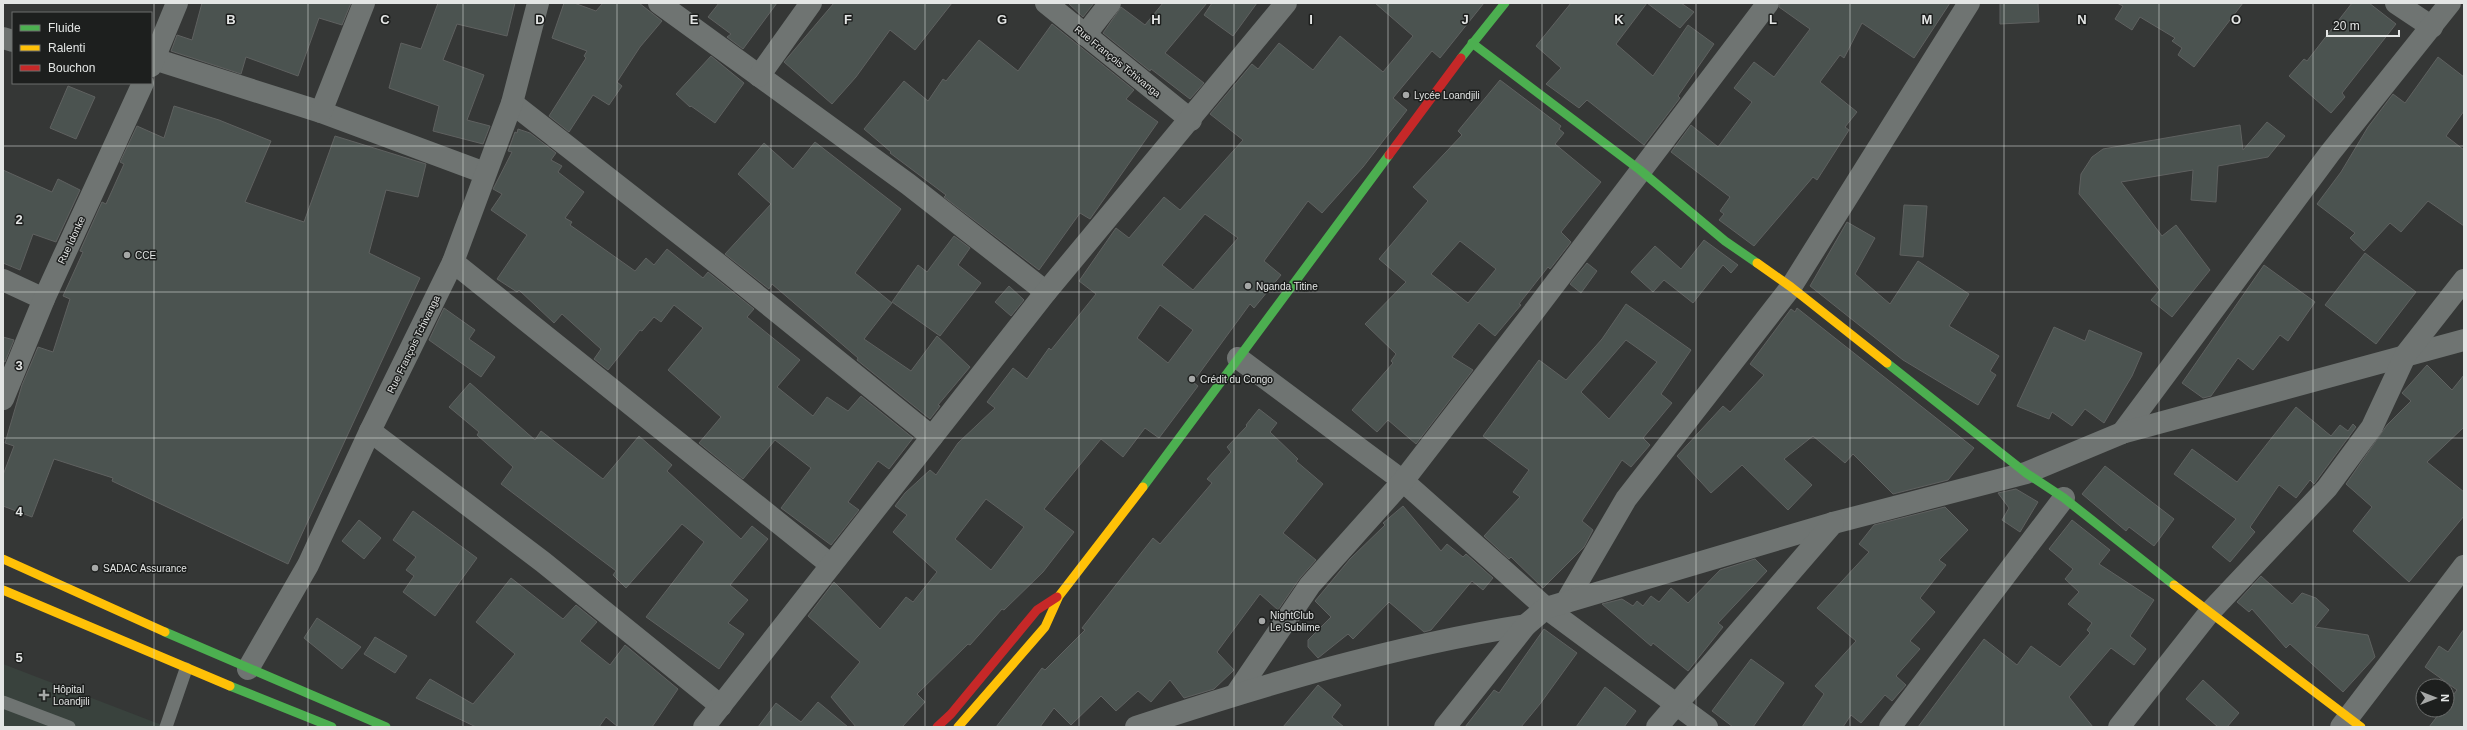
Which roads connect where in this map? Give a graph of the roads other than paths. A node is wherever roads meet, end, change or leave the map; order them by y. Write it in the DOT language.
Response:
graph roads {
  1 [pos="177,3"];
  2 [pos="364,3"];
  3 [pos="538,3"];
  4 [pos="659,3"];
  5 [pos="811,3"];
  6 [pos="1046,3"];
  7 [pos="1110,3"];
  8 [pos="1286,3"];
  9 [pos="1505,3"];
  10 [pos="1768,3"];
  11 [pos="1969,3"];
  12 [pos="2396,3"];
  13 [pos="2450,3"];
  14 [pos="2432,27"];
  15 [pos="1085,35"];
  16 [pos="1472,43"];
  17 [pos="152,62"];
  18 [pos="759,76"];
  19 [pos="136,85"];
  20 [pos="512,103"];
  21 [pos="321,112"];
  22 [pos="1191,120"];
  23 [pos="1640,170"];
  24 [pos="485,173"];
  25 [pos="453,262"];
  26 [pos="3,280"];
  27 [pos="2464,280"];
  28 [pos="1792,287"];
  29 [pos="1046,292"];
  30 [pos="44,299"];
  31 [pos="2464,340"];
  32 [pos="2406,354"];
  33 [pos="1238,358"];
  34 [pos="3,399"];
  35 [pos="370,431"];
  36 [pos="2122,433"];
  37 [pos="932,437"];
  38 [pos="2026,473"];
  39 [pos="1403,481"];
  40 [pos="2064,498"];
  41 [pos="1833,523"];
  42 [pos="3,559"];
  43 [pos="831,565"];
  44 [pos="2464,566"];
  45 [pos="3,590"];
  46 [pos="1059,596"];
  47 [pos="1556,606"];
  48 [pos="2209,613"];
  49 [pos="1526,625"];
  50 [pos="186,669"];
  51 [pos="248,669"];
  52 [pos="1236,694"];
  53 [pos="3,702"];
  54 [pos="1676,704"];
  55 [pos="720,706"];
  56 [pos="2350,724"];
  57 [pos="69,727"];
  58 [pos="166,727"];
  59 [pos="332,727"];
  60 [pos="386,727"];
  61 [pos="704,727"];
  62 [pos="937,727"];
  63 [pos="958,727"];
  64 [pos="1136,727"];
  65 [pos="1446,727"];
  66 [pos="1657,727"];
  67 [pos="1707,727"];
  68 [pos="1890,727"];
  69 [pos="2119,727"];
  1 -- 17 [label="street"];
  2 -- 21 [label="street"];
  3 -- 20 [label="street, Rue François Tchivanga"];
  4 -- 18 [label="street"];
  5 -- 18 [label="street"];
  6 -- 15 [label="street, Rue François Tchivanga"];
  7 -- 15 [label="street"];
  8 -- 22 [label="street"];
  9 -- 16 [label="main road"];
  10 -- 23 [label="street"];
  11 -- 28 [label="street"];
  12 -- 14 [label="street"];
  13 -- 14 [label="street"];
  14 -- 36 [label="street"];
  15 -- 22 [label="street, Rue François Tchivanga"];
  16 -- 23 [label="main road"];
  16 -- 33 [label="main road"];
  17 -- 21 [label="street"];
  18 -- 29 [label="street"];
  19 -- 30 [label="street, Rue Idonke"];
  20 -- 24 [label="street, Rue François Tchivanga"];
  20 -- 37 [label="street"];
  21 -- 24 [label="street"];
  22 -- 29 [label="street"];
  23 -- 28 [label="main road"];
  23 -- 39 [label="street"];
  24 -- 25 [label="street, Rue François Tchivanga"];
  25 -- 35 [label="street, Rue François Tchivanga"];
  25 -- 43 [label="street"];
  26 -- 30 [label="street"];
  27 -- 32 [label="street"];
  28 -- 38 [label="main road"];
  28 -- 47 [label="street"];
  29 -- 37 [label="street"];
  30 -- 34 [label="street, Rue Idonke"];
  31 -- 32 [label="street"];
  32 -- 36 [label="street"];
  32 -- 48 [label="street"];
  33 -- 39 [label="street"];
  33 -- 46 [label="main road"];
  35 -- 51 [label="street, Rue François Tchivanga"];
  35 -- 55 [label="street"];
  36 -- 38 [label="street"];
  37 -- 43 [label="street"];
  38 -- 40 [label="main road"];
  38 -- 41 [label="street"];
  39 -- 47 [label="street"];
  39 -- 52 [label="street"];
  40 -- 48 [label="main road"];
  40 -- 68 [label="street"];
  41 -- 47 [label="street"];
  41 -- 54 [label="street"];
  42 -- 51 [label="main road"];
  43 -- 55 [label="street"];
  44 -- 56 [label="street"];
  45 -- 50 [label="main road"];
  46 -- 62 [label="main road"];
  46 -- 63 [label="main road"];
  47 -- 49 [label="street"];
  47 -- 54 [label="street"];
  48 -- 56 [label="main road"];
  48 -- 69 [label="street"];
  49 -- 52 [label="street"];
  49 -- 65 [label="street"];
  50 -- 58 [label="lane"];
  50 -- 59 [label="main road"];
  51 -- 60 [label="main road"];
  52 -- 64 [label="street"];
  53 -- 57 [label="lane"];
  54 -- 66 [label="street"];
  54 -- 67 [label="street"];
  55 -- 61 [label="street"];
}
